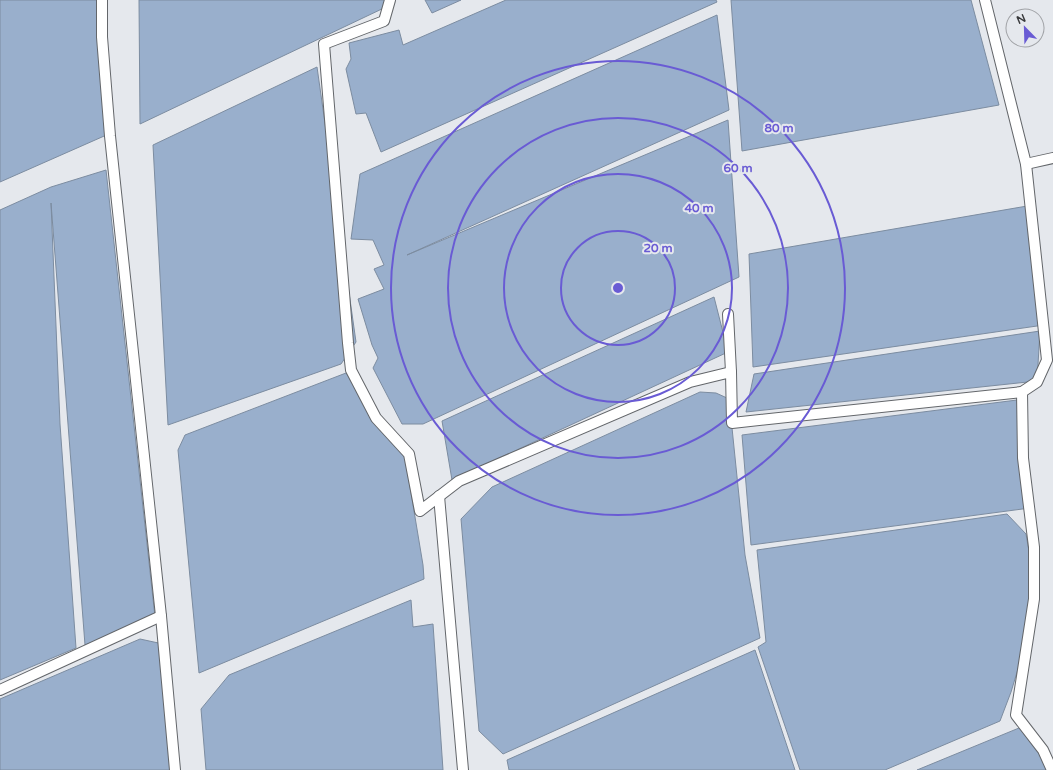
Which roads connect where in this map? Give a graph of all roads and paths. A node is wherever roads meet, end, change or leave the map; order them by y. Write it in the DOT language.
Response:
graph roads {
  1 [pos="102,0"];
  2 [pos="390,0"];
  3 [pos="985,0"];
  4 [pos="1053,158"];
  5 [pos="1026,164"];
  6 [pos="728,314"];
  7 [pos="731,372"];
  8 [pos="1022,392"];
  9 [pos="439,496"];
  10 [pos="161,616"];
  11 [pos="0,690"];
  12 [pos="175,770"];
  13 [pos="462,770"];
  14 [pos="1052,770"];
  1 -- 10 [label="lane"];
  2 -- 9 [label="lane"];
  3 -- 5 [label="lane"];
  4 -- 5 [label="lane"];
  5 -- 8 [label="lane"];
  6 -- 7 [label="lane"];
  7 -- 8 [label="lane"];
  7 -- 9 [label="lane"];
  8 -- 14 [label="lane"];
  9 -- 13 [label="lane"];
  10 -- 11 [label="lane"];
  10 -- 12 [label="lane"];
}
